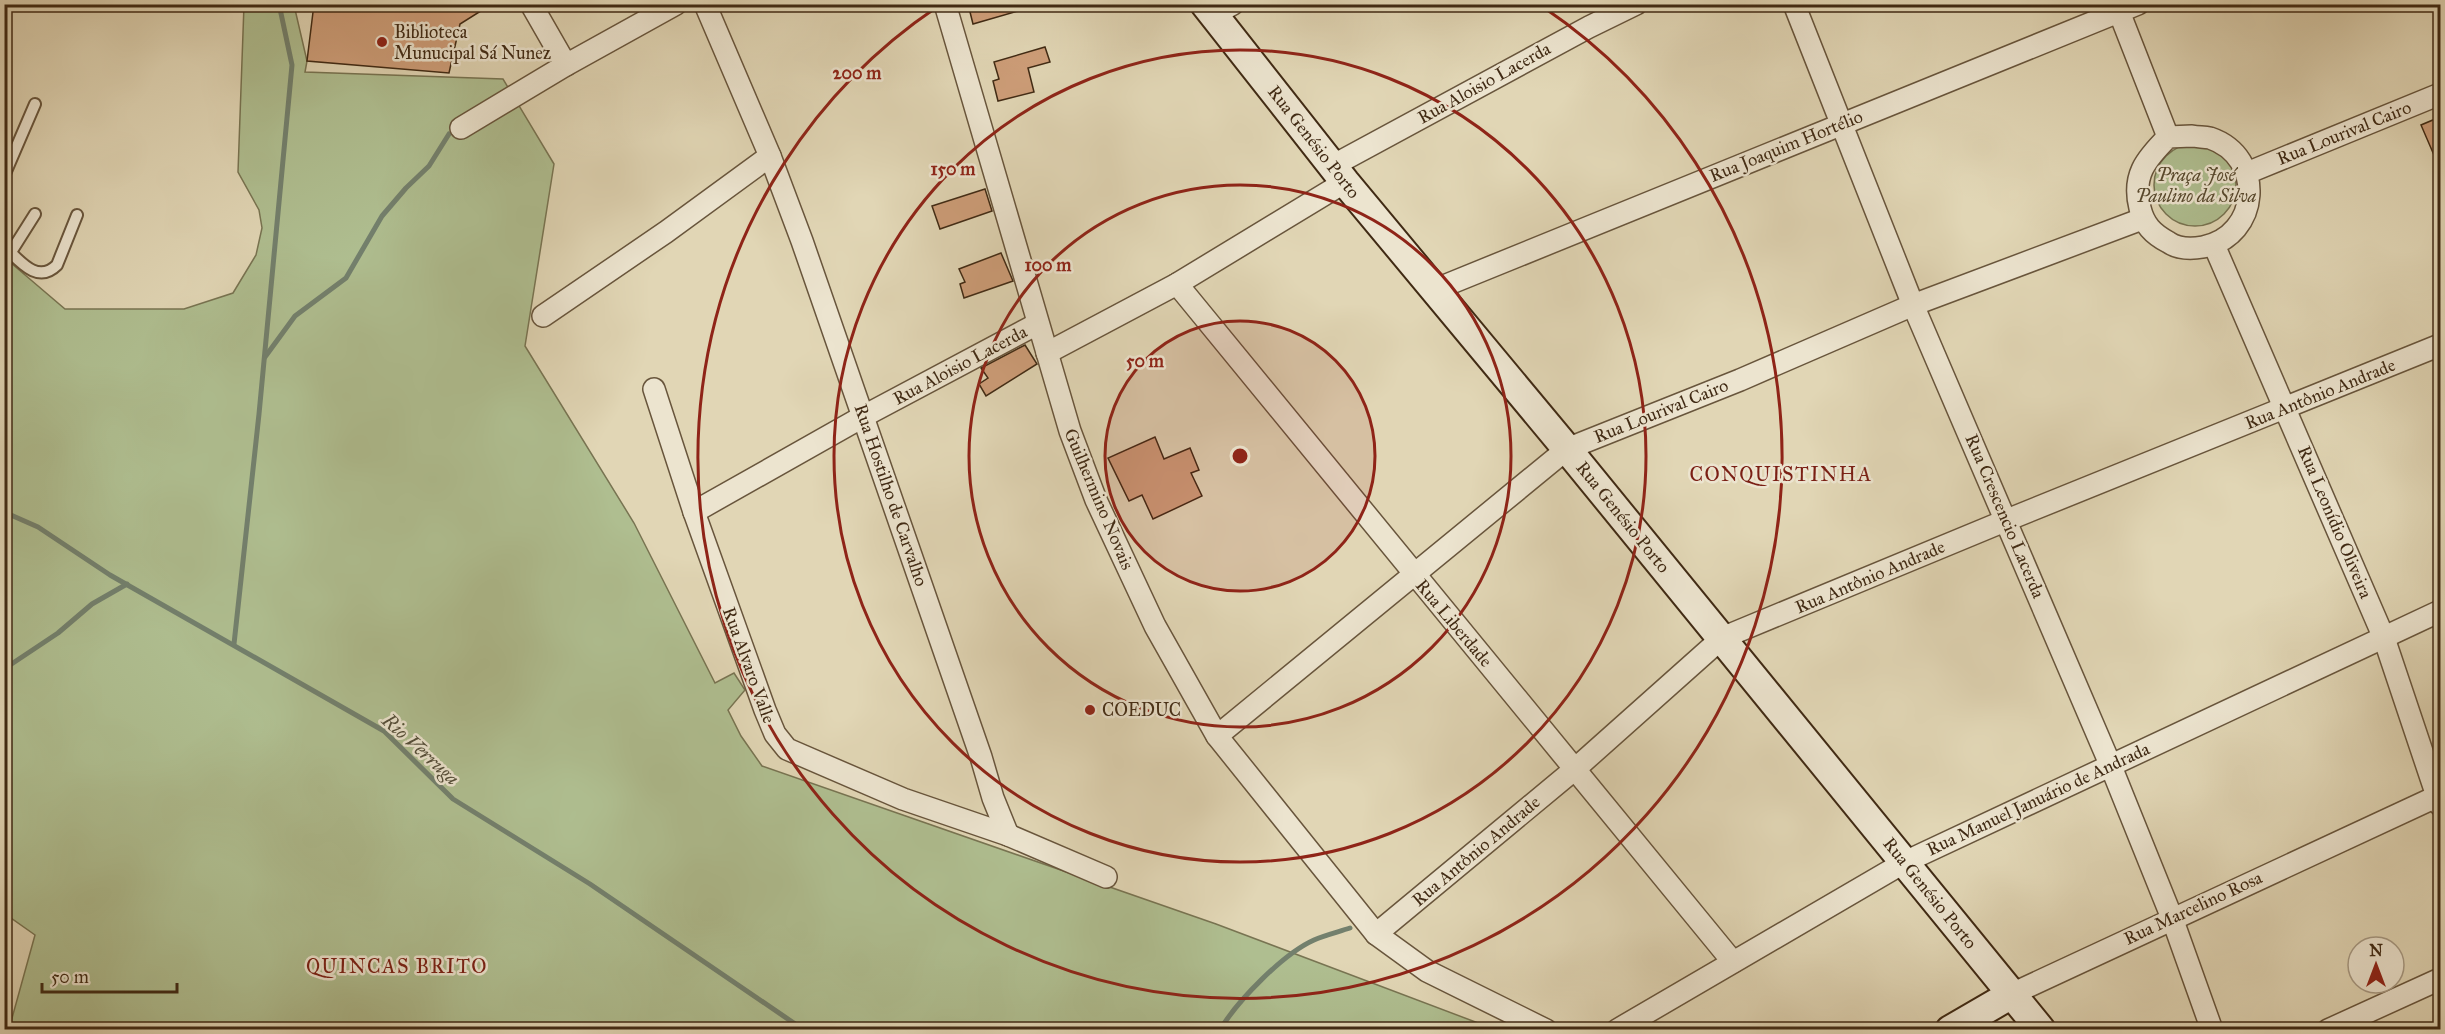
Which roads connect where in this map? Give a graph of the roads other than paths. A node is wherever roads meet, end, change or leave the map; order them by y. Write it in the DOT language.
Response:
graph roads {
  1 [pos="531,4"];
  2 [pos="676,4"];
  3 [pos="705,4"];
  4 [pos="945,4"];
  5 [pos="1636,4"];
  6 [pos="1794,4"];
  7 [pos="2124,7"];
  8 [pos="1217,8"];
  9 [pos="566,65"];
  10 [pos="2440,94"];
  11 [pos="35,104"];
  12 [pos="1842,123"];
  13 [pos="461,128"];
  14 [pos="2168,137"];
  15 [pos="770,156"];
  16 [pos="2247,173"];
  17 [pos="1340,174"];
  18 [pos="4,176"];
  19 [pos="35,214"];
  20 [pos="77,215"];
  21 [pos="2142,219"];
  22 [pos="2214,245"];
  23 [pos="8,249"];
  24 [pos="1177,284"];
  25 [pos="1434,290"];
  26 [pos="1913,305"];
  27 [pos="543,316"];
  28 [pos="1037,324"];
  29 [pos="2440,345"];
  30 [pos="1047,353"];
  31 [pos="654,389"];
  32 [pos="2286,408"];
  33 [pos="864,416"];
  34 [pos="1567,449"];
  35 [pos="694,512"];
  36 [pos="2007,520"];
  37 [pos="1415,576"];
  38 [pos="2440,611"];
  39 [pos="1722,638"];
  40 [pos="2384,638"];
  41 [pos="1217,736"];
  42 [pos="2110,764"];
  43 [pos="1575,769"];
  44 [pos="2439,799"];
  45 [pos="1008,835"];
  46 [pos="1905,862"];
  47 [pos="1106,877"];
  48 [pos="2172,918"];
  49 [pos="1376,934"];
  50 [pos="1733,962"];
  51 [pos="2440,979"];
  52 [pos="2012,994"];
  53 [pos="1546,1029"];
  54 [pos="1617,1029"];
  55 [pos="1950,1029"];
  56 [pos="2040,1029"];
  57 [pos="2212,1029"];
  58 [pos="2328,1029"];
  1 -- 9 [label="street"];
  2 -- 9 [label="street"];
  3 -- 15 [label="street, Rua Hostilho de Carvalho"];
  4 -- 28 [label="street, Guilhermino Novais"];
  5 -- 17 [label="street, Rua Aloisio Lacerda"];
  6 -- 12 [label="street, Rua Crescencio Lacerda"];
  7 -- 12 [label="street, Rua Joaquim Hortélio"];
  7 -- 14 [label="street"];
  8 -- 17 [label="street, Rua Genésio Porto"];
  9 -- 13 [label="street"];
  10 -- 16 [label="street, Rua Lourival Cairo"];
  11 -- 18 [label="lane"];
  12 -- 25 [label="street, Rua Joaquim Hortélio"];
  12 -- 26 [label="street, Rua Crescencio Lacerda"];
  14 -- 16 [label="street"];
  14 -- 21 [label="street"];
  15 -- 27 [label="street"];
  15 -- 33 [label="street, Rua Hostilho de Carvalho"];
  16 -- 22 [label="street"];
  17 -- 24 [label="street, Rua Aloisio Lacerda"];
  17 -- 25 [label="street, Rua Genésio Porto"];
  19 -- 23 [label="lane"];
  20 -- 23 [label="lane"];
  21 -- 22 [label="street"];
  21 -- 26 [label="street, Rua Lourival Cairo"];
  22 -- 32 [label="street, Rua Leonídio Oliveira"];
  24 -- 30 [label="street, Rua Aloisio Lacerda"];
  24 -- 37 [label="street, Rua Liberdade"];
  25 -- 34 [label="street, Rua Genésio Porto"];
  26 -- 34 [label="street, Rua Lourival Cairo"];
  26 -- 36 [label="street, Rua Crescencio Lacerda"];
  28 -- 30 [label="street, Guilhermino Novais"];
  28 -- 33 [label="street, Rua Aloisio Lacerda"];
  29 -- 32 [label="street, Rua Antônio Andrade"];
  30 -- 41 [label="street, Guilhermino Novais"];
  31 -- 35 [label="street, Rua Alvaro Valle"];
  32 -- 36 [label="street, Rua Antônio Andrade"];
  32 -- 40 [label="street, Rua Leonídio Oliveira"];
  33 -- 35 [label="street, Rua Aloisio Lacerda"];
  33 -- 45 [label="street, Rua Hostilho de Carvalho"];
  34 -- 37 [label="street, Rua Lourival Cairo"];
  34 -- 39 [label="street, Rua Genésio Porto"];
  35 -- 45 [label="street, Rua Alvaro Valle"];
  36 -- 39 [label="street, Rua Antônio Andrade"];
  36 -- 42 [label="street, Rua Crescencio Lacerda"];
  37 -- 41 [label="street, Rua Lourival Cairo"];
  37 -- 43 [label="street, Rua Liberdade"];
  38 -- 40 [label="street, Rua Manuel Januário de Andrada"];
  39 -- 43 [label="street, Rua Antônio Andrade"];
  39 -- 46 [label="street, Rua Genésio Porto"];
  40 -- 42 [label="street, Rua Manuel Januário de Andrada"];
  40 -- 44 [label="street, Rua Leonídio Oliveira"];
  41 -- 49 [label="street, Guilhermino Novais"];
  42 -- 46 [label="street, Rua Manuel Januário de Andrada"];
  42 -- 48 [label="street, Rua Crescencio Lacerda"];
  43 -- 49 [label="street, Rua Antônio Andrade"];
  43 -- 50 [label="street, Rua Liberdade"];
  44 -- 48 [label="street, Rua Marcelino Rosa"];
  45 -- 47 [label="street, Rua Alvaro Valle"];
  46 -- 50 [label="street, Rua Manuel Januário de Andrada"];
  46 -- 52 [label="street, Rua Genésio Porto"];
  48 -- 52 [label="street, Rua Marcelino Rosa"];
  48 -- 57 [label="street, Rua Crescencio Lacerda"];
  49 -- 53 [label="street, Guilhermino Novais"];
  50 -- 54 [label="street, Rua Manuel Januário de Andrada"];
  51 -- 58 [label="street"];
  52 -- 55 [label="street, Rua Marcelino Rosa"];
  52 -- 56 [label="street, Rua Genésio Porto"];
}
